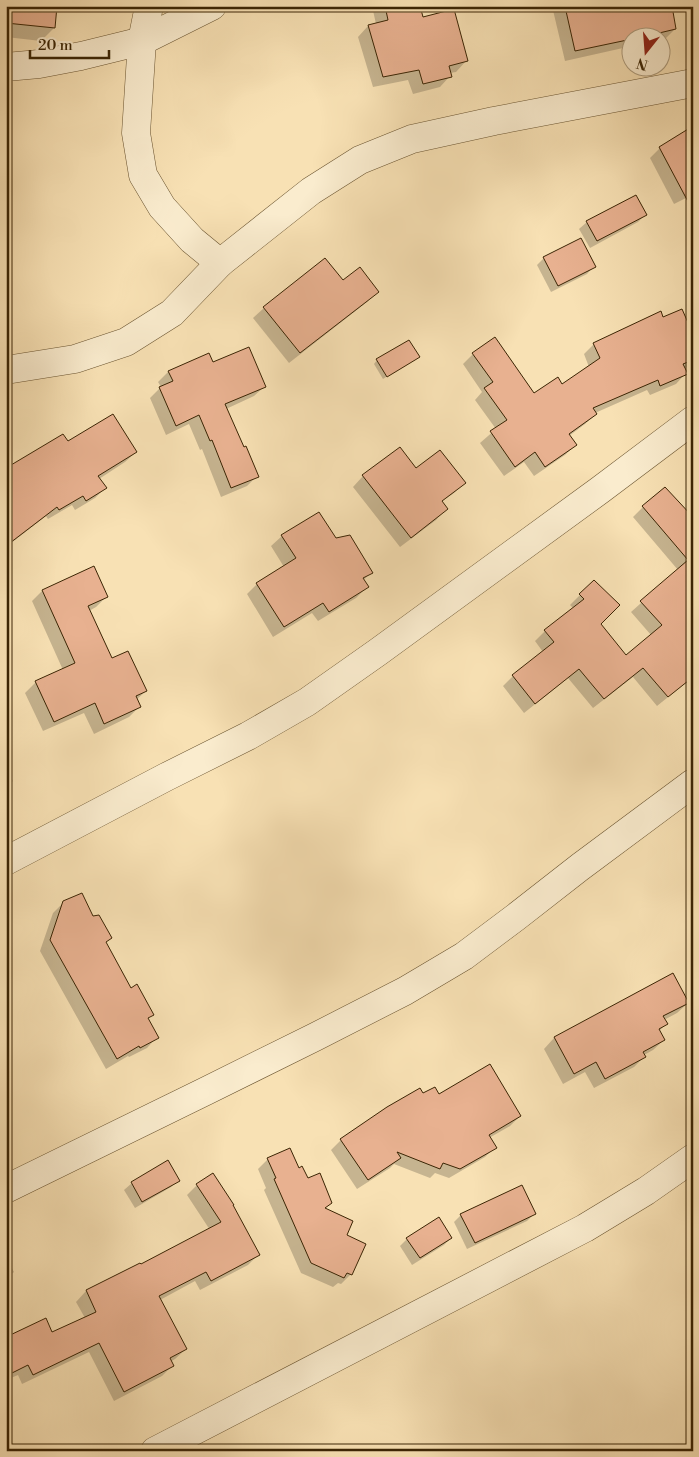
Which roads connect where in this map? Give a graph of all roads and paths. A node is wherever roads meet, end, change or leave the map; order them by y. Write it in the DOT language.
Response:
graph roads {
  1 [pos="149,6"];
  2 [pos="212,6"];
  3 [pos="142,41"];
  4 [pos="6,66"];
  5 [pos="693,82"];
  6 [pos="220,263"];
  7 [pos="6,370"];
  8 [pos="693,420"];
  9 [pos="693,783"];
  10 [pos="6,861"];
  11 [pos="693,1158"];
  12 [pos="6,1189"];
  13 [pos="155,1451"];
  1 -- 3 [label="street"];
  2 -- 3 [label="street"];
  3 -- 4 [label="street"];
  3 -- 6 [label="street"];
  5 -- 6 [label="street"];
  6 -- 7 [label="street"];
  8 -- 10 [label="street"];
  9 -- 12 [label="street"];
  11 -- 13 [label="street"];
}
